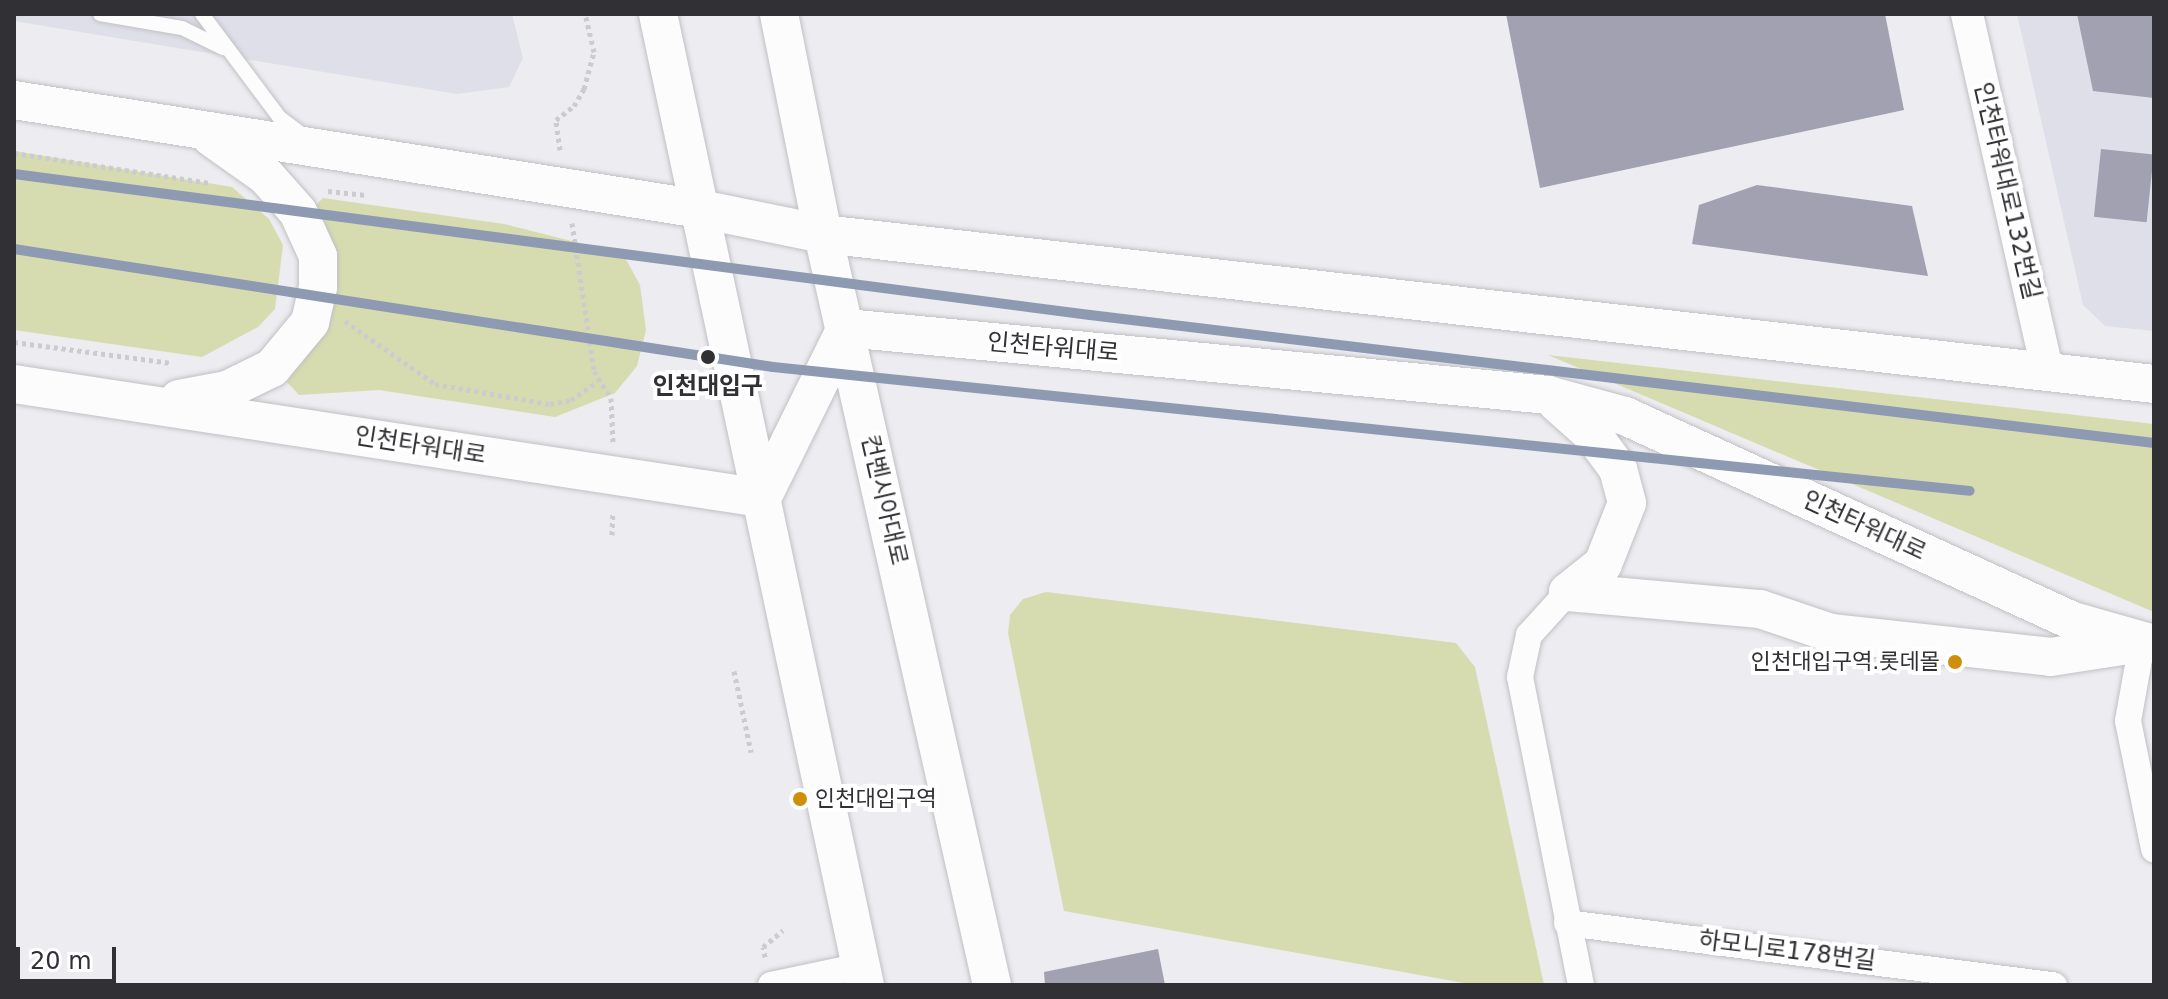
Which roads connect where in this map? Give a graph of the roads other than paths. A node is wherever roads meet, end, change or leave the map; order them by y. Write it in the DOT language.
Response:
graph roads {
  1 [pos="100,14"];
  2 [pos="202,14"];
  3 [pos="658,14"];
  4 [pos="779,14"];
  5 [pos="1967,14"];
  6 [pos="243,68"];
  7 [pos="14,100"];
  8 [pos="189,127"];
  9 [pos="328,149"];
  10 [pos="700,209"];
  11 [pos="823,234"];
  12 [pos="846,328"];
  13 [pos="2047,368"];
  14 [pos="14,384"];
  15 [pos="2154,384"];
  16 [pos="1548,395"];
  17 [pos="128,401"];
  18 [pos="762,498"];
  19 [pos="1616,541"];
  20 [pos="1568,592"];
  21 [pos="1653,600"];
  22 [pos="2148,643"];
  23 [pos="2154,849"];
  24 [pos="1567,923"];
  25 [pos="863,975"];
  26 [pos="771,985"];
  27 [pos="992,985"];
  28 [pos="1581,985"];
  29 [pos="2054,985"];
  1 -- 6 [label="lane"];
  2 -- 6 [label="lane"];
  3 -- 10 [label="main road"];
  4 -- 11 [label="main road, 컨벤시아대로"];
  5 -- 13 [label="street, 인천타워대로132번길"];
  6 -- 9 [label="lane"];
  7 -- 8 [label="main road"];
  8 -- 9 [label="main road"];
  8 -- 17 [label="main road"];
  9 -- 10 [label="main road"];
  10 -- 11 [label="main road"];
  10 -- 18 [label="main road"];
  11 -- 12 [label="main road, 컨벤시아대로"];
  11 -- 13 [label="main road"];
  12 -- 16 [label="main road, 인천타워대로"];
  12 -- 18 [label="main road"];
  12 -- 27 [label="main road, 컨벤시아대로"];
  13 -- 15 [label="main road"];
  14 -- 17 [label="main road, 인천타워대로"];
  16 -- 19 [label="main road"];
  16 -- 22 [label="main road, 인천타워대로"];
  17 -- 18 [label="main road, 인천타워대로"];
  18 -- 25 [label="main road"];
  19 -- 20 [label="main road"];
  19 -- 21 [label="main road"];
  20 -- 21 [label="main road"];
  20 -- 24 [label="street"];
  21 -- 22 [label="main road"];
  22 -- 23 [label="street"];
  24 -- 28 [label="street"];
  24 -- 29 [label="street, 하모니로178번길"];
  25 -- 26 [label="street"];
}
